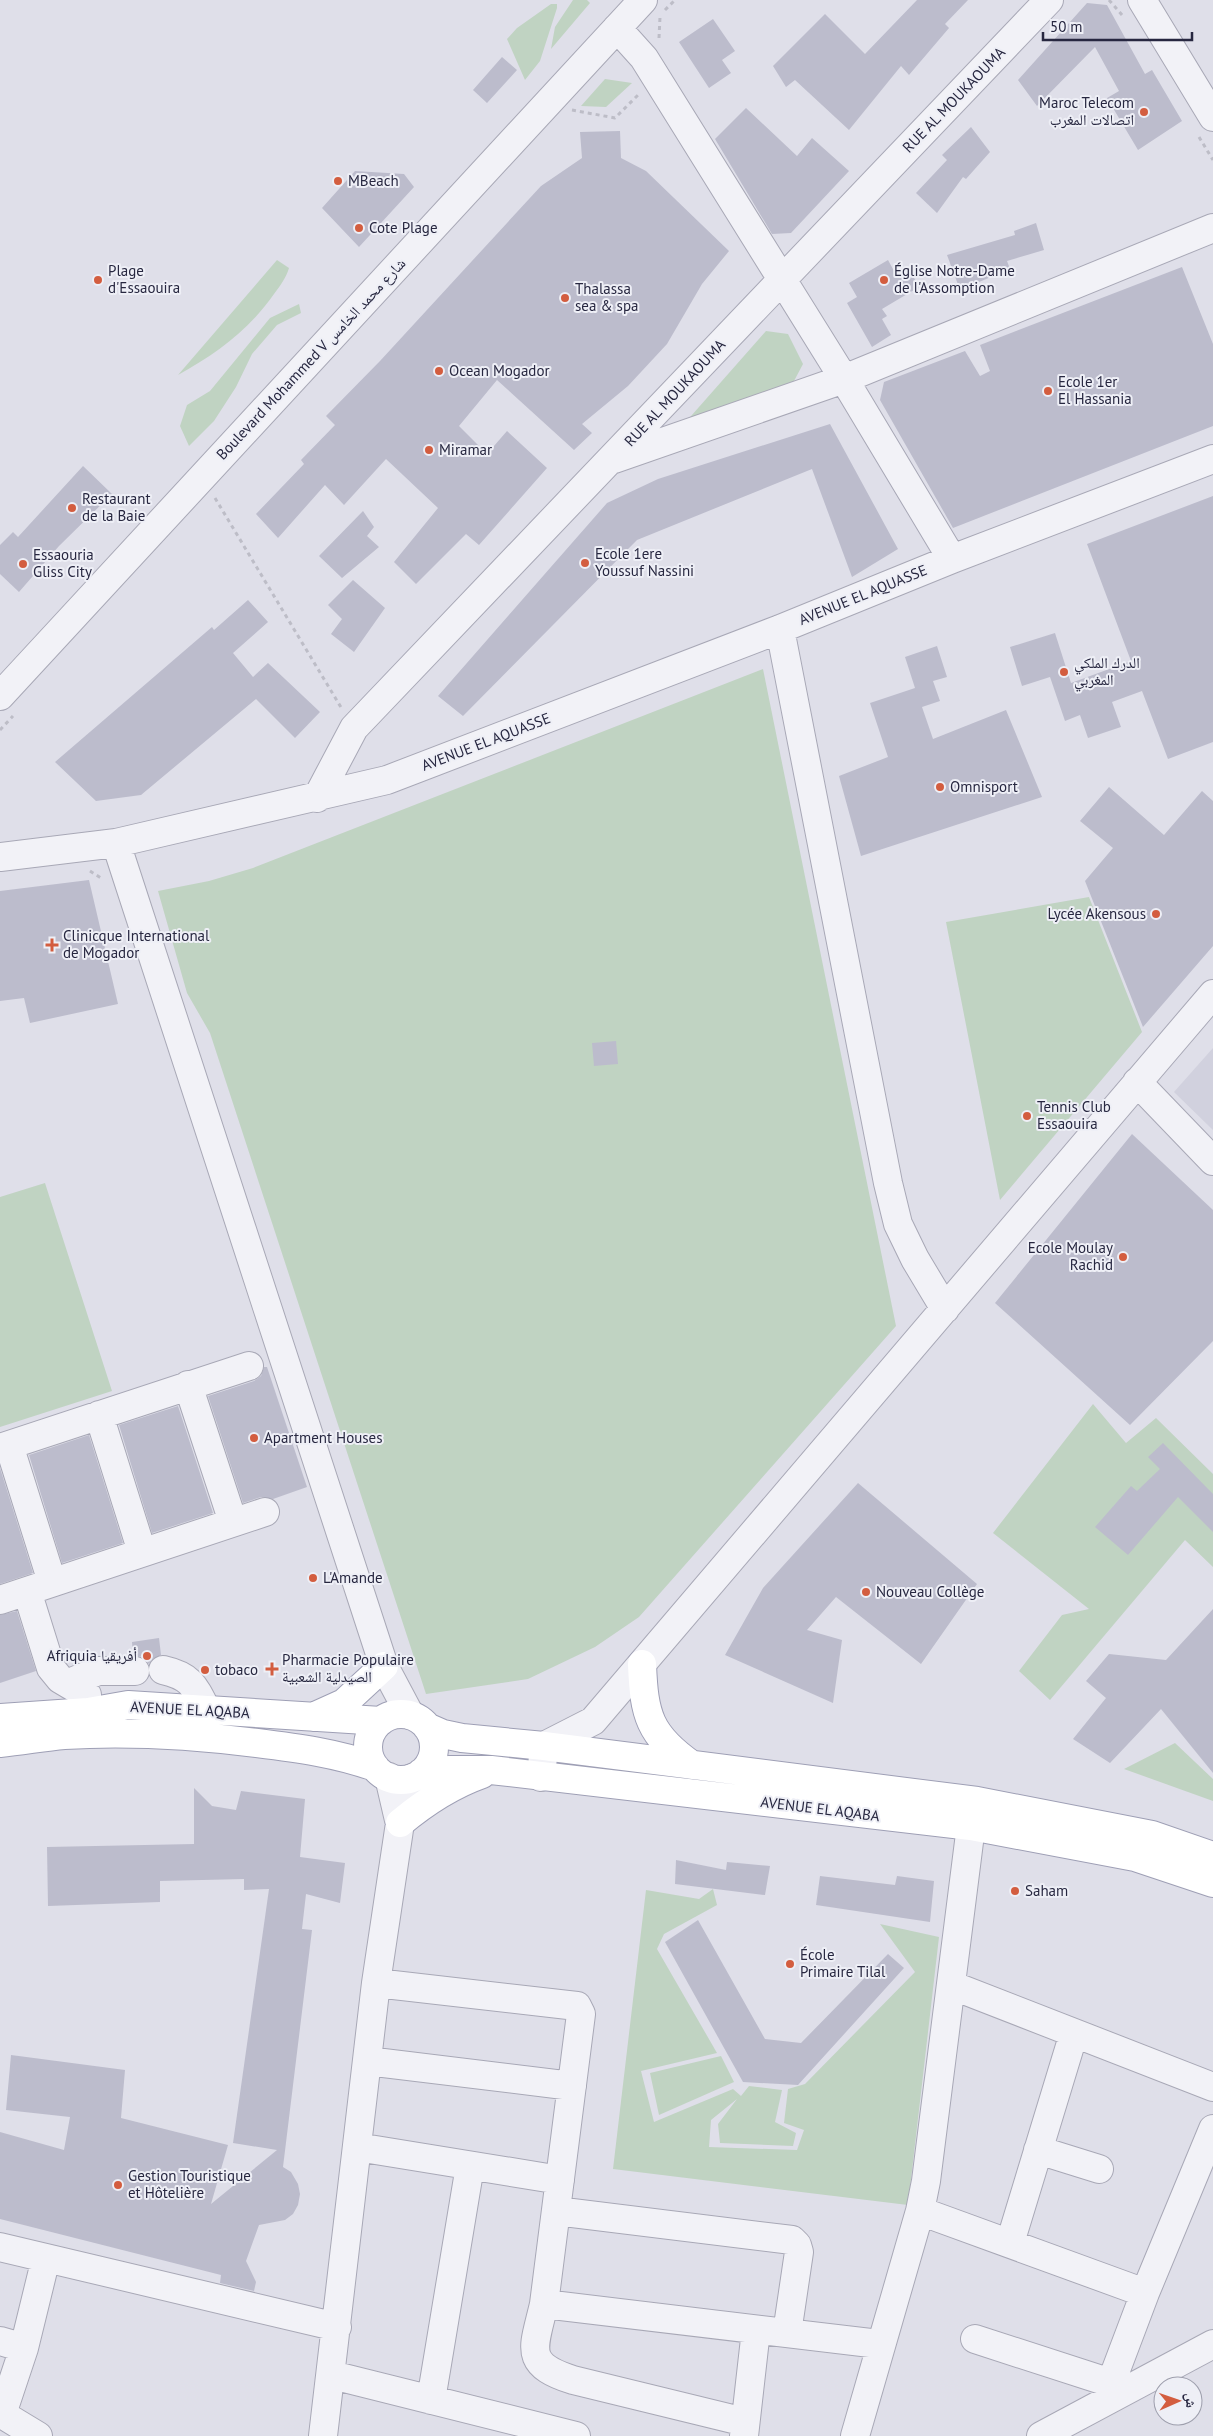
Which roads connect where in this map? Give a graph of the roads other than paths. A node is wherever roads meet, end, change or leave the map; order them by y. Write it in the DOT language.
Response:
graph roads {
  1 [pos="643,0"];
  2 [pos="1049,0"];
  3 [pos="1142,0"];
  4 [pos="617,28"];
  5 [pos="1213,117"];
  6 [pos="1213,228"];
  7 [pos="780,280"];
  8 [pos="844,379"];
  9 [pos="613,459"];
  10 [pos="1213,459"];
  11 [pos="952,559"];
  12 [pos="780,629"];
  13 [pos="0,696"];
  14 [pos="316,798"];
  15 [pos="116,843"];
  16 [pos="0,856"];
  17 [pos="1213,994"];
  18 [pos="1137,1082"];
  19 [pos="1213,1161"];
  20 [pos="944,1309"];
  21 [pos="249,1366"];
  22 [pos="188,1385"];
  23 [pos="99,1415"];
  24 [pos="4,1446"];
  25 [pos="265,1512"];
  26 [pos="233,1522"];
  27 [pos="142,1552"];
  28 [pos="40,1586"];
  29 [pos="0,1600"];
  30 [pos="642,1664"];
  31 [pos="384,1666"];
  32 [pos="163,1670"];
  33 [pos="135,1671"];
  34 [pos="87,1704"];
  35 [pos="206,1709"];
  36 [pos="0,1718"];
  37 [pos="313,1718"];
  38 [pos="402,1720"];
  39 [pos="593,1720"];
  40 [pos="0,1743"];
  41 [pos="544,1746"];
  42 [pos="588,1752"];
  43 [pos="692,1765"];
  44 [pos="491,1770"];
  45 [pos="399,1774"];
  46 [pos="541,1777"];
  47 [pos="584,1783"];
  48 [pos="974,1814"];
  49 [pos="400,1823"];
  50 [pos="1213,1856"];
  51 [pos="1213,1883"];
  52 [pos="376,1983"];
  53 [pos="951,1985"];
  54 [pos="1074,2033"];
  55 [pos="367,2061"];
  56 [pos="572,2086"];
  57 [pos="1213,2087"];
  58 [pos="1213,2129"];
  59 [pos="357,2147"];
  60 [pos="1038,2150"];
  61 [pos="470,2166"];
  62 [pos="1099,2169"];
  63 [pos="560,2180"];
  64 [pos="556,2211"];
  65 [pos="920,2211"];
  66 [pos="1010,2243"];
  67 [pos="0,2247"];
  68 [pos="46,2258"];
  69 [pos="1145,2293"];
  70 [pos="544,2304"];
  71 [pos="337,2327"];
  72 [pos="756,2330"];
  73 [pos="787,2333"];
  74 [pos="974,2339"];
  75 [pos="12,2344"];
  76 [pos="879,2344"];
  77 [pos="1213,2344"];
  78 [pos="332,2375"];
  79 [pos="1112,2389"];
  80 [pos="431,2400"];
  81 [pos="1,2413"];
  82 [pos="744,2429"];
  83 [pos="38,2436"];
  84 [pos="323,2436"];
  85 [pos="576,2436"];
  86 [pos="854,2436"];
  87 [pos="1041,2436"];
  1 -- 4 [label="street, Boulevard Mohammed V شارع محمد الخامس"];
  2 -- 7 [label="street, RUE AL MOUKAOUMA"];
  3 -- 5 [label="street"];
  4 -- 7 [label="street"];
  4 -- 13 [label="street, Boulevard Mohammed V شارع محمد الخامس"];
  6 -- 8 [label="street"];
  7 -- 8 [label="street"];
  7 -- 9 [label="street, RUE AL MOUKAOUMA"];
  8 -- 9 [label="street"];
  8 -- 11 [label="street"];
  9 -- 14 [label="street, RUE AL MOUKAOUMA"];
  10 -- 11 [label="street, AVENUE EL AQUASSE"];
  11 -- 12 [label="street, AVENUE EL AQUASSE"];
  12 -- 14 [label="street, AVENUE EL AQUASSE"];
  12 -- 20 [label="street"];
  14 -- 15 [label="street, AVENUE EL AQUASSE"];
  15 -- 16 [label="street, AVENUE EL AQUASSE"];
  15 -- 31 [label="street"];
  17 -- 18 [label="street"];
  18 -- 19 [label="street"];
  18 -- 20 [label="street"];
  20 -- 30 [label="street"];
  21 -- 22 [label="street"];
  22 -- 23 [label="street"];
  22 -- 26 [label="street"];
  23 -- 24 [label="street"];
  23 -- 27 [label="street"];
  24 -- 28 [label="street"];
  25 -- 26 [label="street"];
  26 -- 27 [label="street"];
  27 -- 28 [label="street"];
  28 -- 29 [label="street"];
  28 -- 34 [label="street"];
  30 -- 39 [label="street"];
  30 -- 43 [label="main road"];
  31 -- 37 [label="main road"];
  31 -- 38 [label="street"];
  32 -- 35 [label="street"];
  33 -- 34 [label="street"];
  34 -- 35 [label="main road, AVENUE EL AQABA"];
  34 -- 36 [label="main road, AVENUE EL AQABA"];
  35 -- 37 [label="main road, AVENUE EL AQABA"];
  37 -- 38 [label="main road, AVENUE EL AQABA"];
  38 -- 41 [label="main road, AVENUE EL AQABA"];
  38 -- 45 [label="main road"];
  38 -- 45 [label="main road"];
  39 -- 41 [label="street"];
  39 -- 42 [label="street"];
  40 -- 45 [label="main road, AVENUE EL AQABA"];
  41 -- 42 [label="main road, AVENUE EL AQABA"];
  41 -- 46 [label="street"];
  42 -- 43 [label="main road, AVENUE EL AQABA"];
  42 -- 47 [label="street"];
  43 -- 48 [label="main road, AVENUE EL AQABA"];
  44 -- 45 [label="main road, AVENUE EL AQABA"];
  44 -- 46 [label="main road, AVENUE EL AQABA"];
  44 -- 49 [label="main road"];
  45 -- 49 [label="street"];
  46 -- 47 [label="main road, AVENUE EL AQABA"];
  47 -- 48 [label="main road, AVENUE EL AQABA"];
  48 -- 50 [label="main road, AVENUE EL AQABA"];
  48 -- 51 [label="main road, AVENUE EL AQABA"];
  48 -- 53 [label="street"];
  49 -- 52 [label="street"];
  52 -- 55 [label="street"];
  52 -- 56 [label="street"];
  53 -- 54 [label="street"];
  53 -- 65 [label="street"];
  54 -- 57 [label="street"];
  54 -- 60 [label="street"];
  55 -- 56 [label="street"];
  55 -- 59 [label="street"];
  56 -- 63 [label="street"];
  58 -- 69 [label="street"];
  59 -- 61 [label="street"];
  59 -- 71 [label="street"];
  60 -- 62 [label="street"];
  60 -- 66 [label="street"];
  61 -- 63 [label="street"];
  61 -- 80 [label="street"];
  63 -- 64 [label="street"];
  64 -- 70 [label="street"];
  64 -- 73 [label="street"];
  65 -- 66 [label="street"];
  65 -- 76 [label="street"];
  66 -- 69 [label="street"];
  67 -- 68 [label="street"];
  68 -- 71 [label="street"];
  68 -- 75 [label="street"];
  69 -- 79 [label="street"];
  70 -- 72 [label="street"];
  70 -- 82 [label="street"];
  71 -- 78 [label="street"];
  72 -- 73 [label="street"];
  72 -- 82 [label="street"];
  73 -- 76 [label="street"];
  74 -- 79 [label="street"];
  75 -- 81 [label="street"];
  76 -- 86 [label="street"];
  77 -- 79 [label="street"];
  78 -- 80 [label="street"];
  78 -- 84 [label="street"];
  79 -- 87 [label="street"];
  80 -- 85 [label="street"];
  81 -- 83 [label="street"];
}
